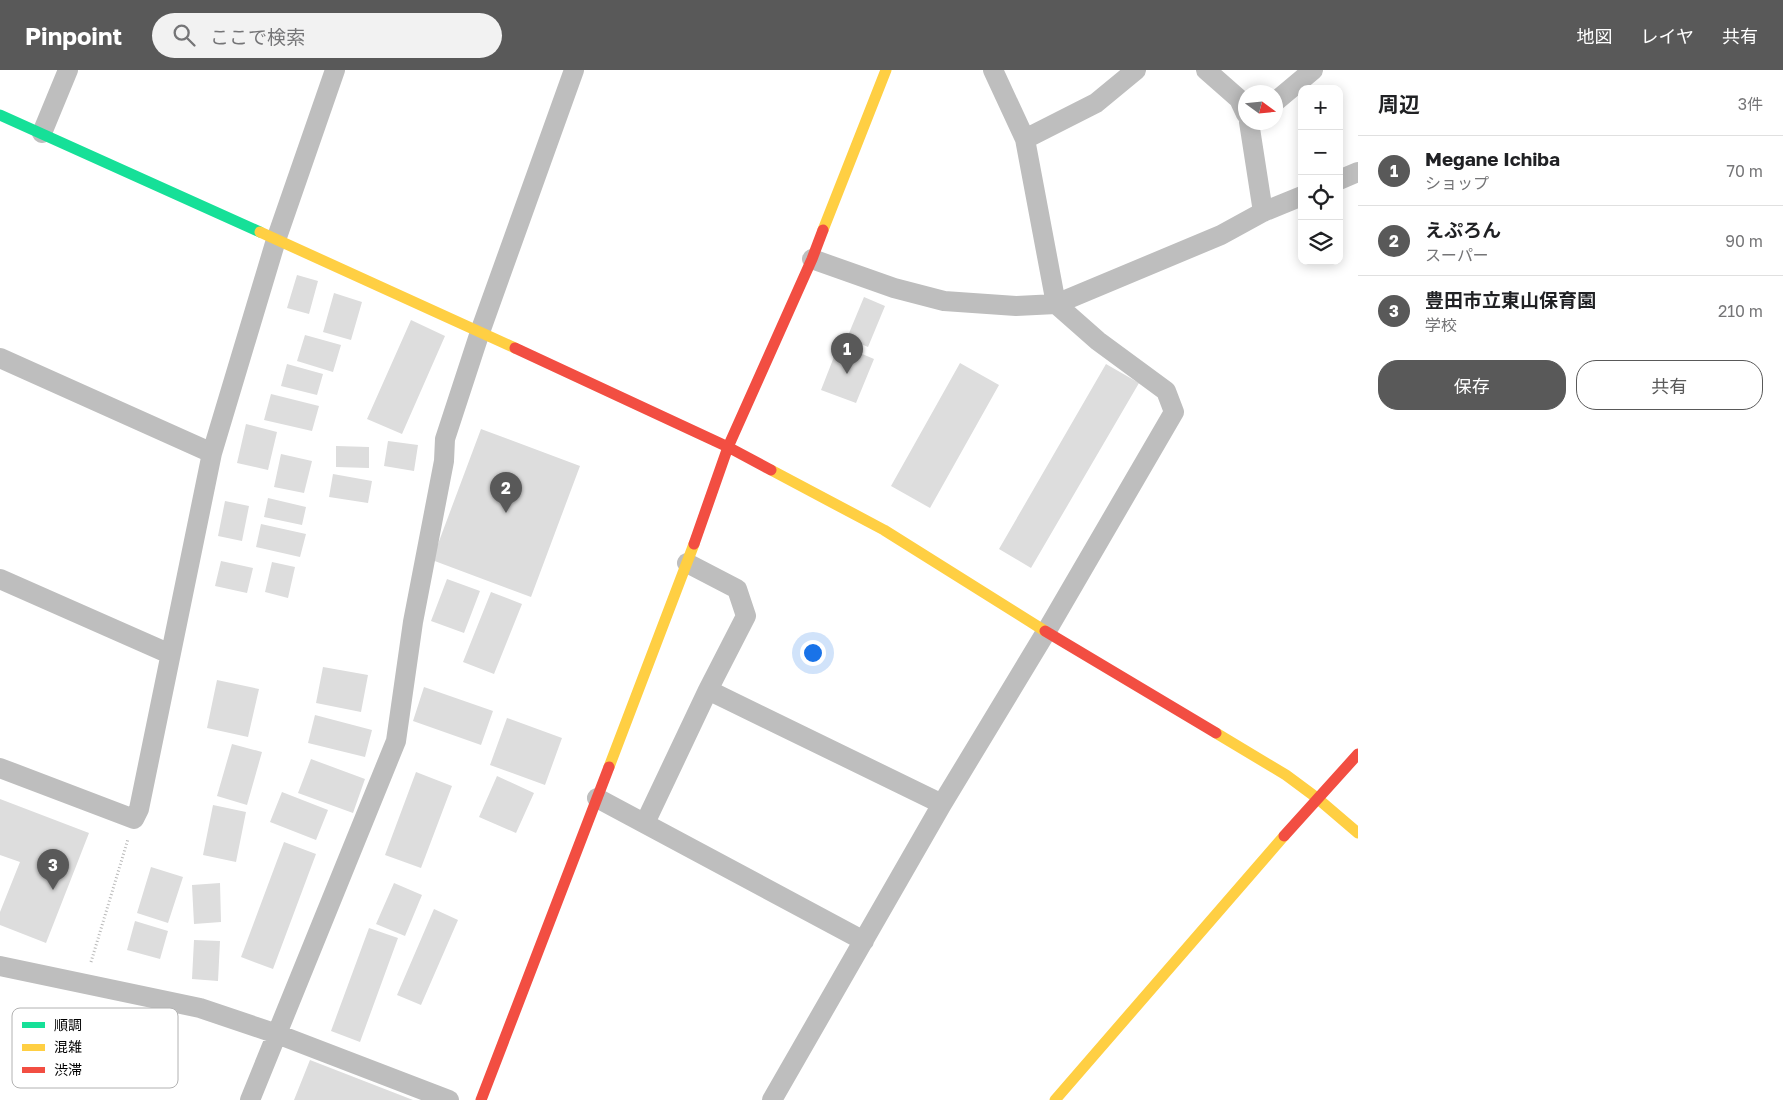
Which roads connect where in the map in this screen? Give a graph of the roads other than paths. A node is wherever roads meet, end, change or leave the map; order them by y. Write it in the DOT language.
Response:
graph roads {
  1 [pos="68,70"];
  2 [pos="336,70"];
  3 [pos="574,70"];
  4 [pos="886,70"];
  5 [pos="993,70"];
  6 [pos="1136,70"];
  7 [pos="1206,70"];
  8 [pos="1313,70"];
  9 [pos="1283,95"];
  10 [pos="1238,99"];
  11 [pos="0,115"];
  12 [pos="1250,130"];
  13 [pos="42,133"];
  14 [pos="1025,139"];
  15 [pos="1358,172"];
  16 [pos="1343,178"];
  17 [pos="1298,198"];
  18 [pos="1263,212"];
  19 [pos="276,240"];
  20 [pos="812,259"];
  21 [pos="1056,304"];
  22 [pos="480,332"];
  23 [pos="0,358"];
  24 [pos="728,447"];
  25 [pos="212,453"];
  26 [pos="687,563"];
  27 [pos="0,579"];
  28 [pos="1046,632"];
  29 [pos="170,654"];
  30 [pos="708,690"];
  31 [pos="1358,754"];
  32 [pos="0,768"];
  33 [pos="597,798"];
  34 [pos="1317,798"];
  35 [pos="942,804"];
  36 [pos="645,823"];
  37 [pos="1358,833"];
  38 [pos="864,941"];
  39 [pos="0,966"];
  40 [pos="277,1034"];
  41 [pos="250,1100"];
  42 [pos="449,1100"];
  43 [pos="481,1100"];
  44 [pos="772,1100"];
  45 [pos="1055,1100"];
  1 -- 13 [label="street"];
  2 -- 19 [label="street"];
  3 -- 22 [label="street"];
  4 -- 20 [label="street"];
  5 -- 14 [label="street"];
  6 -- 14 [label="street"];
  7 -- 10 [label="street"];
  8 -- 9 [label="street"];
  11 -- 13 [label="street"];
  12 -- 18 [label="street"];
  13 -- 19 [label="street"];
  14 -- 21 [label="street"];
  15 -- 16 [label="street"];
  17 -- 18 [label="street"];
  18 -- 21 [label="street"];
  19 -- 22 [label="street"];
  19 -- 25 [label="street"];
  20 -- 21 [label="street"];
  20 -- 24 [label="street"];
  21 -- 28 [label="street"];
  22 -- 24 [label="street"];
  22 -- 40 [label="street"];
  23 -- 25 [label="street"];
  24 -- 26 [label="street"];
  24 -- 28 [label="street"];
  25 -- 29 [label="street"];
  26 -- 30 [label="street"];
  26 -- 33 [label="street"];
  27 -- 29 [label="street"];
  28 -- 34 [label="street"];
  28 -- 35 [label="street"];
  29 -- 32 [label="street"];
  30 -- 35 [label="street"];
  30 -- 36 [label="street"];
  31 -- 34 [label="street"];
  33 -- 36 [label="street"];
  33 -- 43 [label="street"];
  34 -- 37 [label="street"];
  34 -- 45 [label="street"];
  35 -- 38 [label="street"];
  36 -- 38 [label="street"];
  38 -- 44 [label="street"];
  39 -- 40 [label="street"];
  40 -- 41 [label="street"];
  40 -- 42 [label="street"];
}
